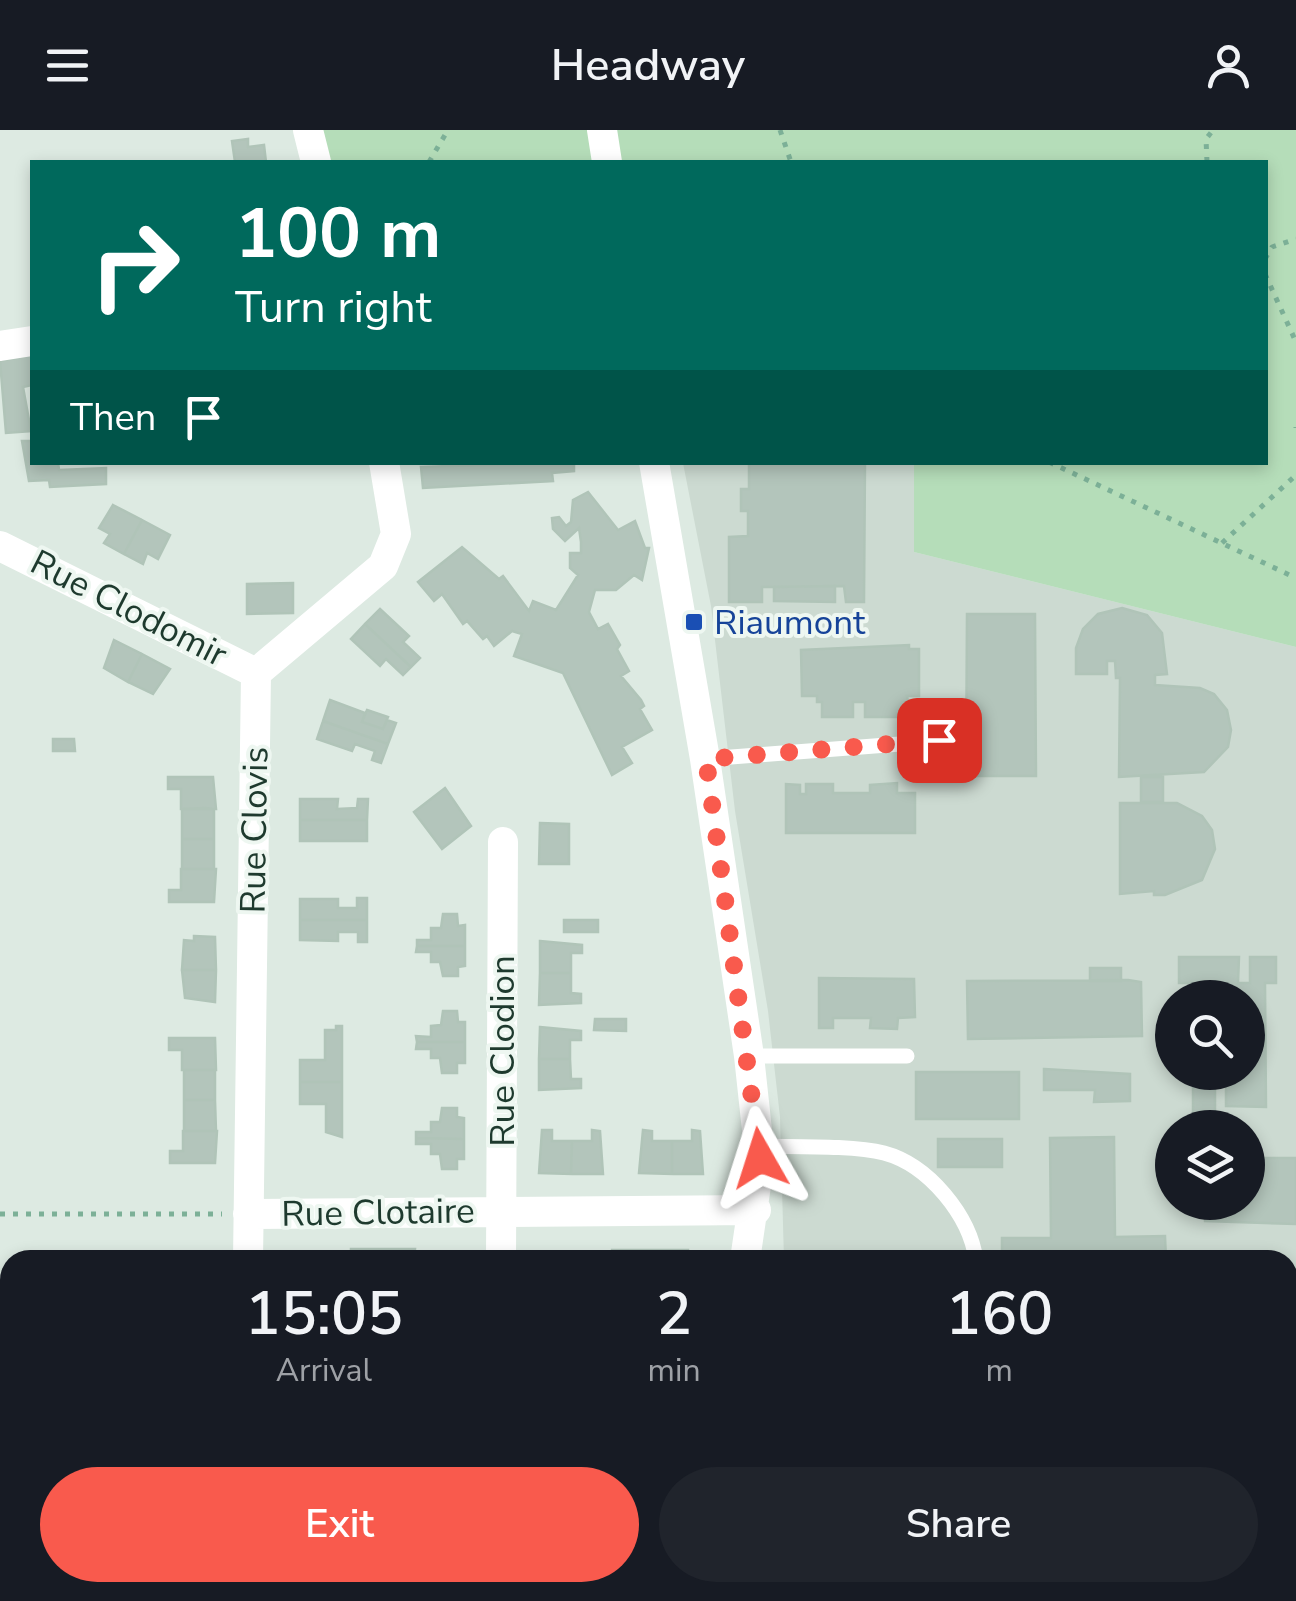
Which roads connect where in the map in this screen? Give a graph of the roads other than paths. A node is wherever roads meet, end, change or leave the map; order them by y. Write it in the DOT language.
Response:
graph roads {
  1 [pos="308,130"];
  2 [pos="602,130"];
  3 [pos="316,160"];
  4 [pos="607,160"];
  5 [pos="30,341"];
  6 [pos="0,346"];
  7 [pos="384,465"];
  8 [pos="655,465"];
  9 [pos="0,546"];
  10 [pos="256,672"];
  11 [pos="939,740"];
  12 [pos="706,759"];
  13 [pos="503,842"];
  14 [pos="749,1056"];
  15 [pos="906,1056"];
  16 [pos="758,1146"];
  17 [pos="501,1210"];
  18 [pos="756,1210"];
  19 [pos="248,1214"];
  20 [pos="248,1250"];
  21 [pos="501,1250"];
  22 [pos="748,1250"];
  23 [pos="975,1250"];
  1 -- 3 [label="street"];
  2 -- 4 [label="street"];
  5 -- 6 [label="street"];
  7 -- 10 [label="street"];
  8 -- 12 [label="street"];
  9 -- 10 [label="street, Rue Clodomir"];
  10 -- 19 [label="street, Rue Clovis"];
  11 -- 12 [label="lane"];
  12 -- 14 [label="street"];
  13 -- 17 [label="street, Rue Clodion"];
  14 -- 15 [label="lane"];
  14 -- 16 [label="street"];
  16 -- 18 [label="street"];
  16 -- 23 [label="lane"];
  17 -- 18 [label="street, Rue Clotaire"];
  17 -- 19 [label="street, Rue Clotaire"];
  17 -- 21 [label="street, Rue Clodion"];
  18 -- 22 [label="street"];
  19 -- 20 [label="street, Rue Clovis"];
}
